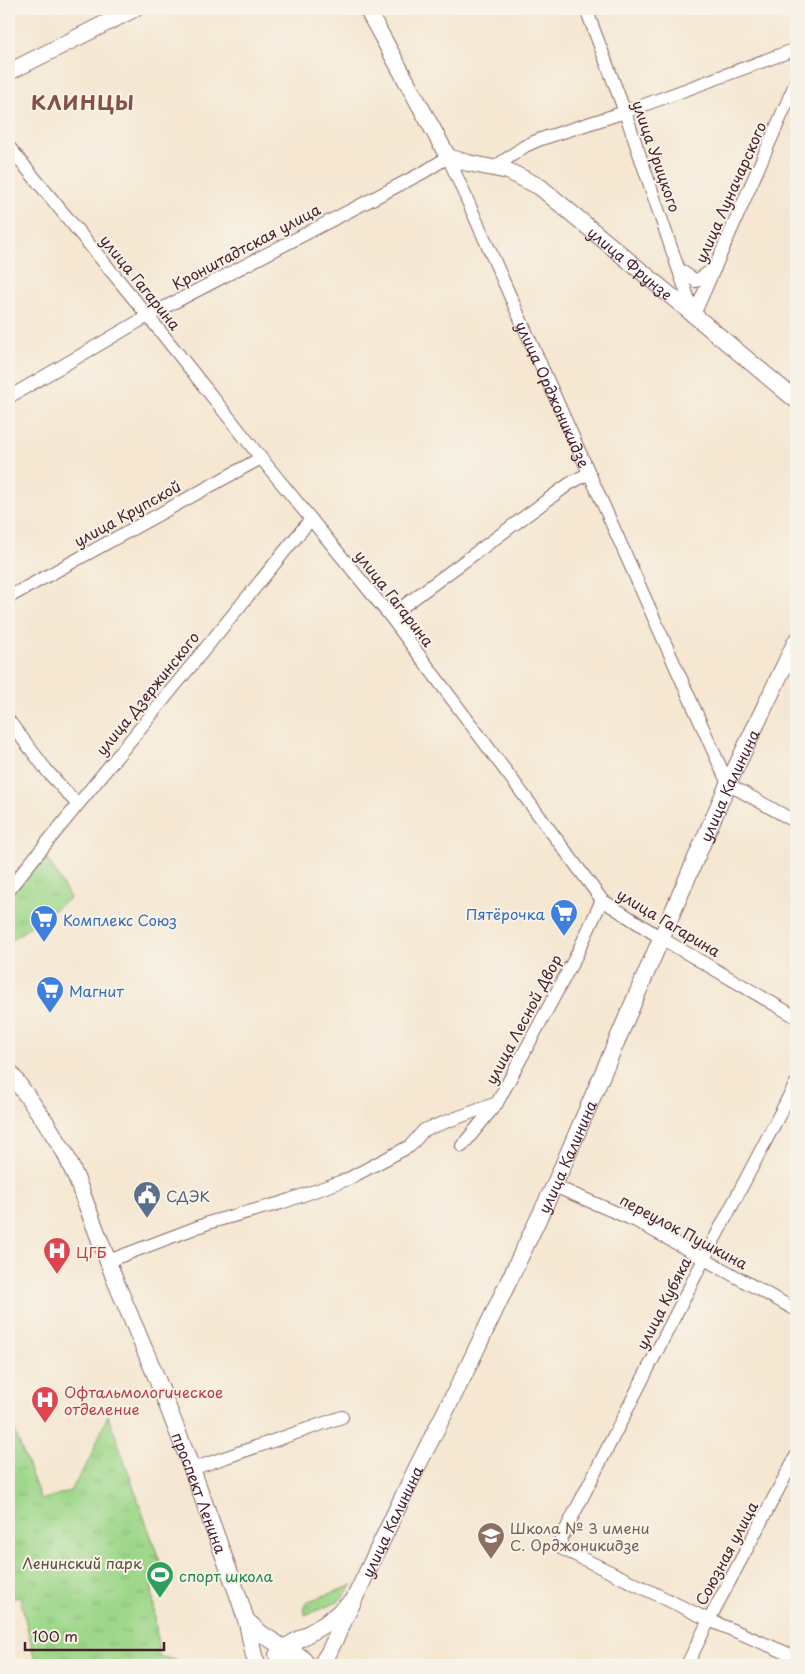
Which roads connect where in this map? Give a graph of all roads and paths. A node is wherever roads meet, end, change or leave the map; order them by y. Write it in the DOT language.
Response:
graph roads {
  1 [pos="134,9"];
  2 [pos="367,9"];
  3 [pos="586,9"];
  4 [pos="796,49"];
  5 [pos="9,72"];
  6 [pos="796,82"];
  7 [pos="625,112"];
  8 [pos="9,147"];
  9 [pos="448,157"];
  10 [pos="495,167"];
  11 [pos="714,268"];
  12 [pos="680,270"];
  13 [pos="694,315"];
  14 [pos="148,316"];
  15 [pos="9,397"];
  16 [pos="796,400"];
  17 [pos="261,458"];
  18 [pos="589,473"];
  19 [pos="311,519"];
  20 [pos="9,597"];
  21 [pos="390,616"];
  22 [pos="796,641"];
  23 [pos="9,721"];
  24 [pos="728,784"];
  25 [pos="77,804"];
  26 [pos="796,822"];
  27 [pos="9,889"];
  28 [pos="602,900"];
  29 [pos="661,938"];
  30 [pos="796,1016"];
  31 [pos="9,1071"];
  32 [pos="796,1083"];
  33 [pos="496,1103"];
  34 [pos="462,1146"];
  35 [pos="554,1186"];
  36 [pos="704,1260"];
  37 [pos="108,1261"];
  38 [pos="796,1310"];
  39 [pos="342,1417"];
  40 [pos="796,1456"];
  41 [pos="192,1469"];
  42 [pos="356,1594"];
  43 [pos="246,1620"];
  44 [pos="708,1620"];
  45 [pos="280,1655"];
  46 [pos="796,1657"];
  47 [pos="258,1665"];
  48 [pos="307,1665"];
  49 [pos="321,1665"];
  50 [pos="687,1665"];
  1 -- 5 [label="main road"];
  2 -- 9 [label="main road, улица Орджоникидзе"];
  3 -- 7 [label="street, улица Урицкого"];
  4 -- 7 [label="street"];
  6 -- 11 [label="street, улица Луначарского"];
  7 -- 10 [label="street"];
  7 -- 12 [label="street, улица Урицкого"];
  8 -- 14 [label="street, улица Гагарина"];
  9 -- 10 [label="main road, улица Фрунзе"];
  9 -- 14 [label="street, Кронштадтская улица"];
  9 -- 18 [label="street, улица Орджоникидзе"];
  10 -- 13 [label="main road, улица Фрунзе"];
  11 -- 12 [label="street"];
  11 -- 13 [label="street, улица Луначарского"];
  12 -- 13 [label="street, улица Урицкого"];
  13 -- 16 [label="main road, улица Фрунзе"];
  14 -- 15 [label="street, Кронштадтская улица"];
  14 -- 17 [label="street, улица Гагарина"];
  17 -- 19 [label="street, улица Гагарина"];
  17 -- 20 [label="street, улица Крупской"];
  18 -- 21 [label="street"];
  18 -- 24 [label="street, улица Орджоникидзе"];
  19 -- 21 [label="street, улица Гагарина"];
  19 -- 25 [label="street, улица Дзержинского"];
  21 -- 28 [label="street, улица Гагарина"];
  22 -- 24 [label="main road, улица Калинина"];
  23 -- 25 [label="street"];
  24 -- 26 [label="street"];
  24 -- 29 [label="main road, улица Калинина"];
  25 -- 27 [label="street, улица Дзержинского"];
  28 -- 29 [label="street, улица Гагарина"];
  28 -- 33 [label="street, улица Лесной Двор"];
  29 -- 30 [label="street, улица Гагарина"];
  29 -- 35 [label="main road, улица Калинина"];
  31 -- 37 [label="main road, проспект Ленина"];
  32 -- 36 [label="street, улица Кубяка"];
  33 -- 34 [label="street, улица Лесной Двор"];
  33 -- 37 [label="street"];
  35 -- 36 [label="street, переулок Пушкина"];
  35 -- 42 [label="main road, улица Калинина"];
  36 -- 38 [label="street, переулок Пушкина"];
  36 -- 44 [label="street, улица Кубяка"];
  37 -- 41 [label="main road, проспект Ленина"];
  39 -- 41 [label="street"];
  40 -- 44 [label="street, Союзная улица"];
  41 -- 43 [label="main road, проспект Ленина"];
  42 -- 45 [label="main road"];
  42 -- 49 [label="main road, улица Калинина"];
  43 -- 45 [label="main road"];
  43 -- 47 [label="main road, проспект Ленина"];
  44 -- 46 [label="street"];
  44 -- 50 [label="street, Союзная улица"];
  45 -- 48 [label="main road"];
}
